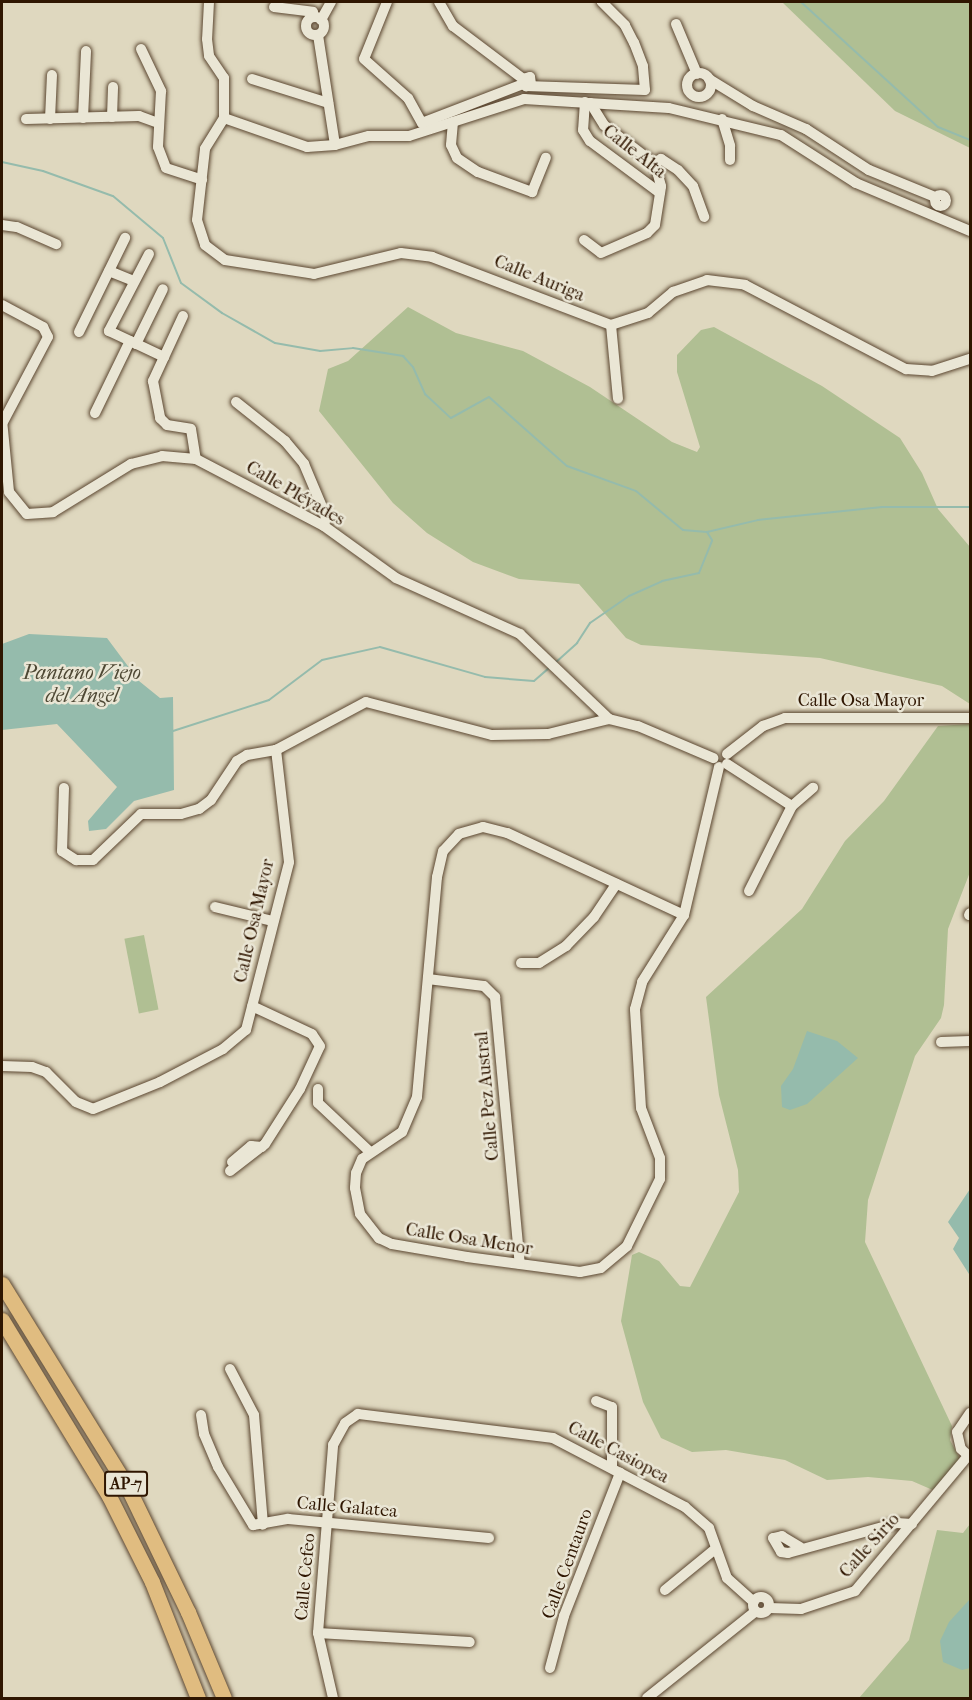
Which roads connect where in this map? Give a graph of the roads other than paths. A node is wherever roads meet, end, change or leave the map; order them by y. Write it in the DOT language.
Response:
graph roads {
  1 [pos="209,2"];
  2 [pos="331,2"];
  3 [pos="387,2"];
  4 [pos="439,2"];
  5 [pos="602,2"];
  6 [pos="274,7"];
  7 [pos="317,19"];
  8 [pos="676,24"];
  9 [pos="141,49"];
  10 [pos="86,51"];
  11 [pos="697,74"];
  12 [pos="52,75"];
  13 [pos="709,79"];
  14 [pos="252,80"];
  15 [pos="526,84"];
  16 [pos="113,87"];
  17 [pos="697,96"];
  18 [pos="527,98"];
  19 [pos="588,102"];
  20 [pos="328,103"];
  21 [pos="695,113"];
  22 [pos="112,117"];
  23 [pos="83,118"];
  24 [pos="224,118"];
  25 [pos="26,119"];
  26 [pos="50,119"];
  27 [pos="722,119"];
  28 [pos="453,122"];
  29 [pos="158,123"];
  30 [pos="335,145"];
  31 [pos="546,158"];
  32 [pos="730,160"];
  33 [pos="655,164"];
  34 [pos="202,180"];
  35 [pos="660,194"];
  36 [pos="934,197"];
  37 [pos="704,217"];
  38 [pos="2,225"];
  39 [pos="970,231"];
  40 [pos="125,238"];
  41 [pos="584,240"];
  42 [pos="56,244"];
  43 [pos="149,254"];
  44 [pos="109,271"];
  45 [pos="135,281"];
  46 [pos="163,289"];
  47 [pos="2,305"];
  48 [pos="183,316"];
  49 [pos="611,325"];
  50 [pos="79,332"];
  51 [pos="133,343"];
  52 [pos="164,357"];
  53 [pos="970,359"];
  54 [pos="618,399"];
  55 [pos="236,402"];
  56 [pos="95,413"];
  57 [pos="2,421"];
  58 [pos="196,459"];
  59 [pos="324,526"];
  60 [pos="970,718"];
  61 [pos="609,719"];
  62 [pos="276,750"];
  63 [pos="722,761"];
  64 [pos="64,788"];
  65 [pos="813,788"];
  66 [pos="792,806"];
  67 [pos="616,884"];
  68 [pos="749,891"];
  69 [pos="215,907"];
  70 [pos="684,915"];
  71 [pos="273,921"];
  72 [pos="521,963"];
  73 [pos="428,979"];
  74 [pos="252,1006"];
  75 [pos="970,1041"];
  76 [pos="941,1042"];
  77 [pos="2,1066"];
  78 [pos="318,1089"];
  79 [pos="370,1152"];
  80 [pos="231,1170"];
  81 [pos="520,1264"];
  82 [pos="2,1284"];
  83 [pos="2,1320"];
  84 [pos="230,1369"];
  85 [pos="596,1401"];
  86 [pos="970,1413"];
  87 [pos="201,1415"];
  88 [pos="345,1423"];
  89 [pos="969,1456"];
  90 [pos="616,1470"];
  91 [pos="327,1521"];
  92 [pos="912,1524"];
  93 [pos="263,1526"];
  94 [pos="489,1538"];
  95 [pos="800,1547"];
  96 [pos="714,1550"];
  97 [pos="665,1590"];
  98 [pos="754,1607"];
  99 [pos="318,1633"];
  100 [pos="470,1642"];
  101 [pos="550,1668"];
  102 [pos="198,1698"];
  103 [pos="225,1698"];
  104 [pos="333,1698"];
  105 [pos="646,1698"];
  1 -- 24 [label="street"];
  2 -- 7 [label="street"];
  3 -- 15 [label="street"];
  4 -- 15 [label="street"];
  5 -- 15 [label="street"];
  6 -- 7 [label="street"];
  7 -- 20 [label="street"];
  8 -- 11 [label="street"];
  9 -- 29 [label="street"];
  10 -- 23 [label="street"];
  11 -- 13 [label="street"];
  11 -- 17 [label="street"];
  12 -- 26 [label="street"];
  13 -- 17 [label="street"];
  13 -- 36 [label="street"];
  14 -- 20 [label="street"];
  15 -- 18 [label="street"];
  16 -- 22 [label="street"];
  17 -- 21 [label="street"];
  18 -- 19 [label="street"];
  18 -- 28 [label="street"];
  19 -- 21 [label="street"];
  19 -- 33 [label="street"];
  19 -- 35 [label="street, Calle Alta"];
  20 -- 30 [label="street"];
  21 -- 27 [label="street"];
  22 -- 23 [label="street"];
  22 -- 29 [label="street"];
  23 -- 26 [label="street"];
  24 -- 30 [label="street"];
  24 -- 34 [label="street, Calle Auriga"];
  25 -- 26 [label="street"];
  27 -- 32 [label="street"];
  27 -- 39 [label="street"];
  28 -- 30 [label="street"];
  28 -- 31 [label="street"];
  29 -- 34 [label="street"];
  33 -- 35 [label="street"];
  33 -- 37 [label="street"];
  34 -- 49 [label="street, Calle Auriga"];
  35 -- 41 [label="street"];
  38 -- 42 [label="street"];
  40 -- 44 [label="street"];
  43 -- 45 [label="street"];
  44 -- 45 [label="street"];
  44 -- 50 [label="street"];
  45 -- 51 [label="street"];
  46 -- 51 [label="street"];
  47 -- 57 [label="street"];
  48 -- 52 [label="street"];
  49 -- 53 [label="street"];
  49 -- 54 [label="street"];
  51 -- 52 [label="street"];
  51 -- 56 [label="street"];
  52 -- 58 [label="street"];
  55 -- 59 [label="street"];
  57 -- 58 [label="street, Calle Pléyades"];
  58 -- 59 [label="street, Calle Pléyades"];
  59 -- 61 [label="street, Calle Pléyades"];
  60 -- 63 [label="street, Calle Osa Mayor"];
  61 -- 62 [label="street"];
  61 -- 63 [label="street"];
  62 -- 64 [label="street"];
  62 -- 71 [label="street, Calle Osa Mayor"];
  63 -- 66 [label="street"];
  63 -- 70 [label="street, Calle Osa Menor"];
  65 -- 66 [label="street"];
  66 -- 68 [label="street"];
  67 -- 70 [label="street"];
  67 -- 72 [label="street"];
  67 -- 73 [label="street"];
  69 -- 71 [label="street"];
  70 -- 81 [label="street, Calle Osa Menor"];
  71 -- 74 [label="street, Calle Osa Mayor"];
  73 -- 79 [label="street"];
  73 -- 81 [label="street, Calle Pez Austral"];
  74 -- 77 [label="street, Calle Osa Mayor"];
  74 -- 80 [label="street"];
  75 -- 76 [label="street"];
  78 -- 79 [label="street"];
  79 -- 81 [label="street, Calle Osa Menor"];
  82 -- 103 [label="highway, AP-7"];
  83 -- 102 [label="highway, AP-7"];
  84 -- 93 [label="street"];
  85 -- 90 [label="street"];
  86 -- 89 [label="street"];
  87 -- 93 [label="street"];
  88 -- 90 [label="street, Calle Casiopea"];
  88 -- 91 [label="street, Calle Cefeo"];
  89 -- 92 [label="street, Calle Sirio"];
  90 -- 96 [label="street, Calle Casiopea"];
  90 -- 101 [label="street, Calle Centauro"];
  91 -- 93 [label="street, Calle Galatea"];
  91 -- 94 [label="street, Calle Galatea"];
  91 -- 99 [label="street, Calle Cefeo"];
  92 -- 95 [label="street"];
  92 -- 98 [label="street, Calle Sirio"];
  96 -- 97 [label="street"];
  96 -- 98 [label="street, Calle Casiopea"];
  98 -- 105 [label="street"];
  99 -- 100 [label="street"];
  99 -- 104 [label="street, Calle Cefeo"];
}
